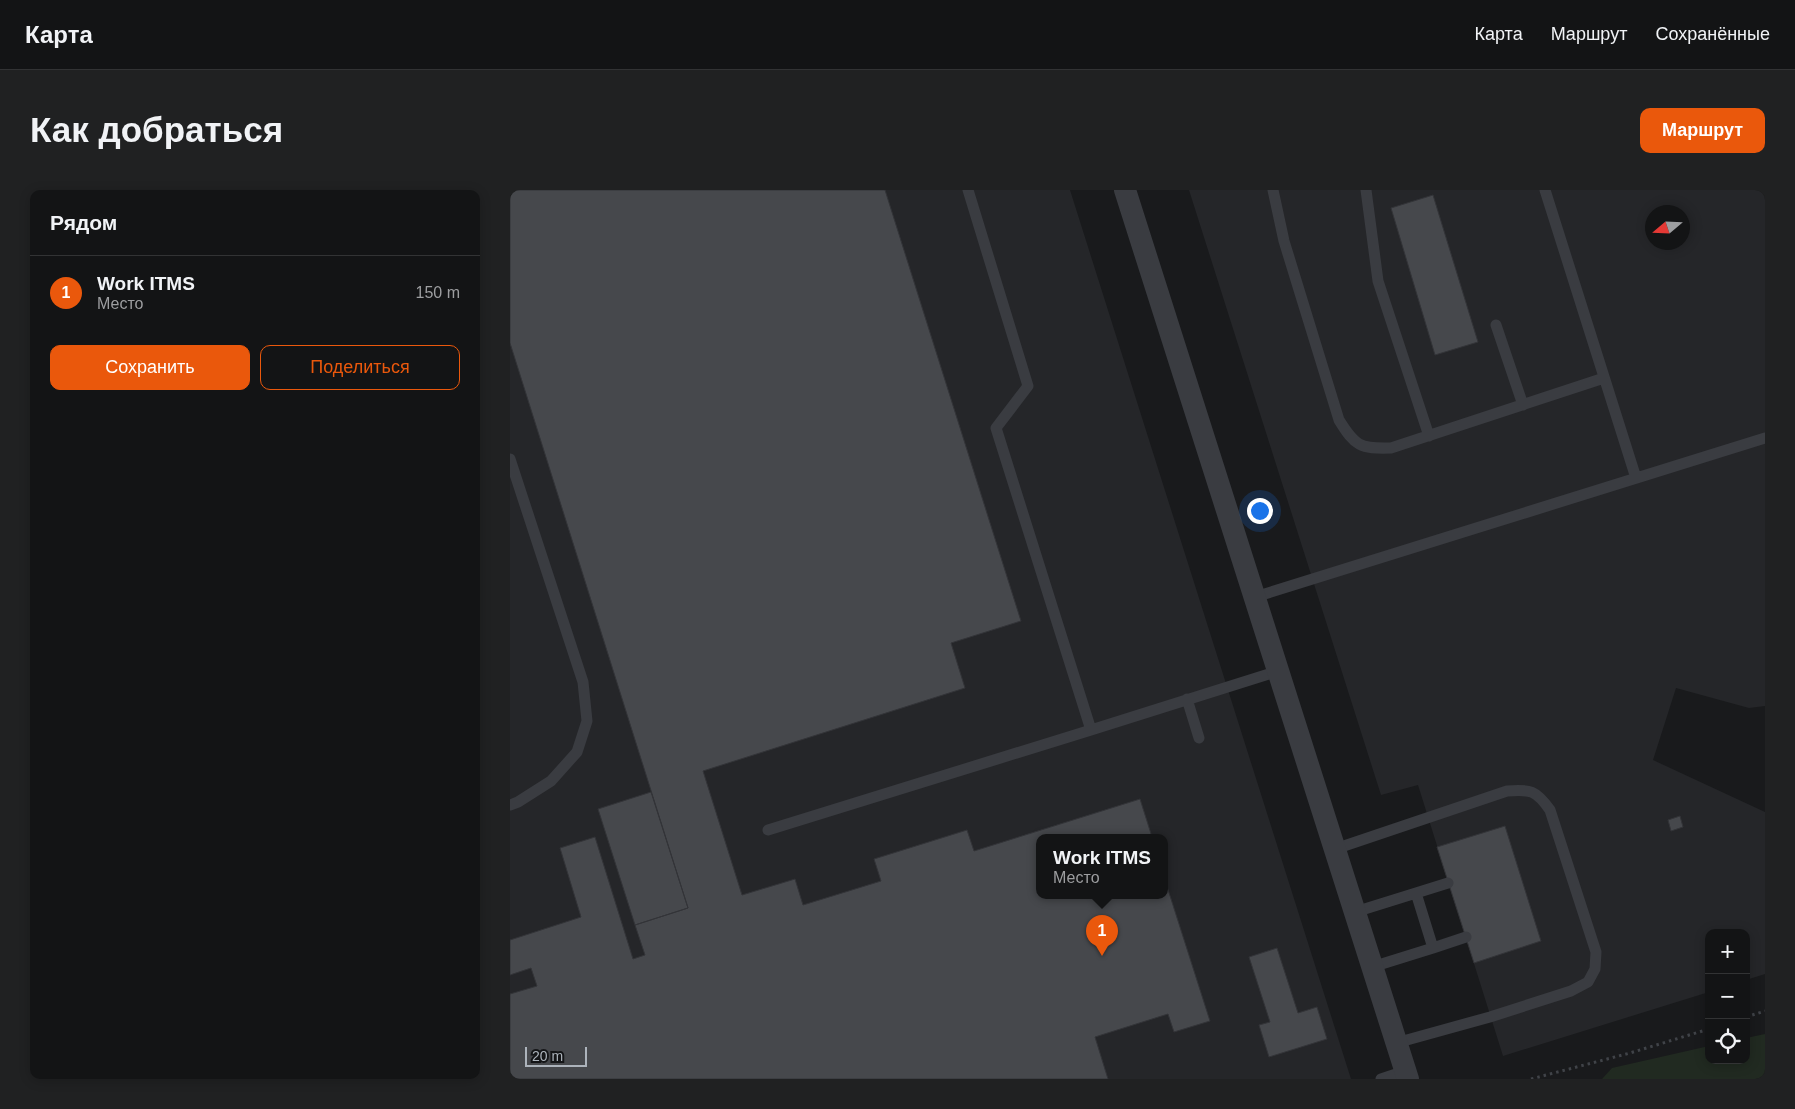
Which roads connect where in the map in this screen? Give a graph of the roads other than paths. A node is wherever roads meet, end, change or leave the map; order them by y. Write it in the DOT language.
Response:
graph roads {
  1 [pos="968,190"];
  2 [pos="1125,190"];
  3 [pos="1273,190"];
  4 [pos="1366,190"];
  5 [pos="1545,190"];
  6 [pos="1496,325"];
  7 [pos="1604,378"];
  8 [pos="1523,405"];
  9 [pos="1429,436"];
  10 [pos="1765,438"];
  11 [pos="510,459"];
  12 [pos="1636,478"];
  13 [pos="1254,597"];
  14 [pos="1278,670"];
  15 [pos="1187,699"];
  16 [pos="1091,730"];
  17 [pos="1199,738"];
  18 [pos="510,805"];
  19 [pos="768,830"];
  20 [pos="1335,849"];
  21 [pos="1448,882"];
  22 [pos="1416,893"];
  23 [pos="1355,912"];
  24 [pos="1466,938"];
  25 [pos="1433,948"];
  26 [pos="1372,967"];
  27 [pos="1396,1043"];
  28 [pos="1406,1075"];
  29 [pos="1381,1079"];
  1 -- 16 [label="lane"];
  2 -- 13 [label="street"];
  3 -- 9 [label="lane"];
  4 -- 9 [label="lane"];
  5 -- 7 [label="lane"];
  6 -- 8 [label="lane"];
  7 -- 8 [label="lane"];
  7 -- 12 [label="lane"];
  8 -- 9 [label="lane"];
  10 -- 12 [label="lane"];
  11 -- 18 [label="lane"];
  12 -- 13 [label="lane"];
  13 -- 14 [label="street"];
  14 -- 15 [label="lane"];
  14 -- 20 [label="street"];
  15 -- 16 [label="lane"];
  15 -- 17 [label="lane"];
  16 -- 19 [label="lane"];
  20 -- 23 [label="street"];
  20 -- 27 [label="lane"];
  21 -- 22 [label="lane"];
  22 -- 23 [label="lane"];
  22 -- 25 [label="lane"];
  23 -- 26 [label="street"];
  24 -- 25 [label="lane"];
  25 -- 26 [label="lane"];
  26 -- 27 [label="street"];
  27 -- 28 [label="street"];
  28 -- 29 [label="lane"];
}
